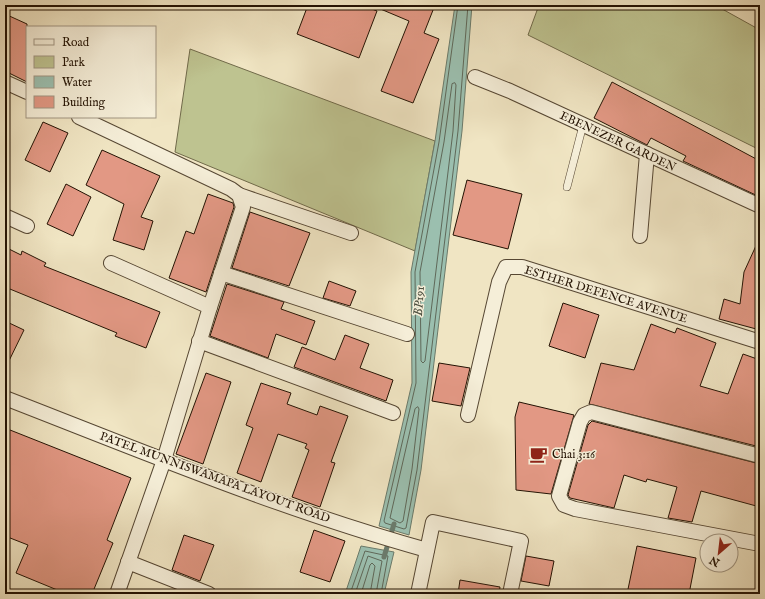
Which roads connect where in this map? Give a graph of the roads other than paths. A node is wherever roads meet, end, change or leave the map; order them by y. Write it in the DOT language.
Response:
graph roads {
  1 [pos="474,77"];
  2 [pos="5,82"];
  3 [pos="26,92"];
  4 [pos="81,118"];
  5 [pos="583,125"];
  6 [pos="647,154"];
  7 [pos="567,187"];
  8 [pos="239,195"];
  9 [pos="760,206"];
  10 [pos="5,216"];
  11 [pos="27,226"];
  12 [pos="350,233"];
  13 [pos="640,236"];
  14 [pos="111,263"];
  15 [pos="222,273"];
  16 [pos="210,307"];
  17 [pos="407,334"];
  18 [pos="199,341"];
  19 [pos="760,342"];
  20 [pos="5,398"];
  21 [pos="393,414"];
  22 [pos="468,415"];
  23 [pos="760,456"];
  24 [pos="164,460"];
  25 [pos="760,544"];
  26 [pos="427,550"];
  27 [pos="128,562"];
  28 [pos="117,594"];
  29 [pos="209,594"];
  30 [pos="418,594"];
  31 [pos="510,594"];
  1 -- 5 [label="street, EBENEZER GARDEN"];
  2 -- 3 [label="street"];
  4 -- 8 [label="street"];
  5 -- 6 [label="street, EBENEZER GARDEN"];
  5 -- 7 [label="lane"];
  6 -- 9 [label="street, EBENEZER GARDEN"];
  6 -- 13 [label="street"];
  8 -- 12 [label="street"];
  8 -- 15 [label="street"];
  10 -- 11 [label="street"];
  14 -- 16 [label="street"];
  15 -- 16 [label="street"];
  15 -- 17 [label="street"];
  16 -- 18 [label="street"];
  18 -- 21 [label="street"];
  18 -- 24 [label="street"];
  19 -- 22 [label="street, ESTHER DEFENCE AVENUE"];
  20 -- 24 [label="street, PATEL MUNNISWAMAPA LAYOUT ROAD"];
  23 -- 25 [label="street"];
  24 -- 26 [label="street, PATEL MUNNISWAMAPA LAYOUT ROAD"];
  24 -- 27 [label="street"];
  26 -- 30 [label="street"];
  26 -- 31 [label="street"];
  27 -- 28 [label="street"];
  27 -- 29 [label="street"];
}
